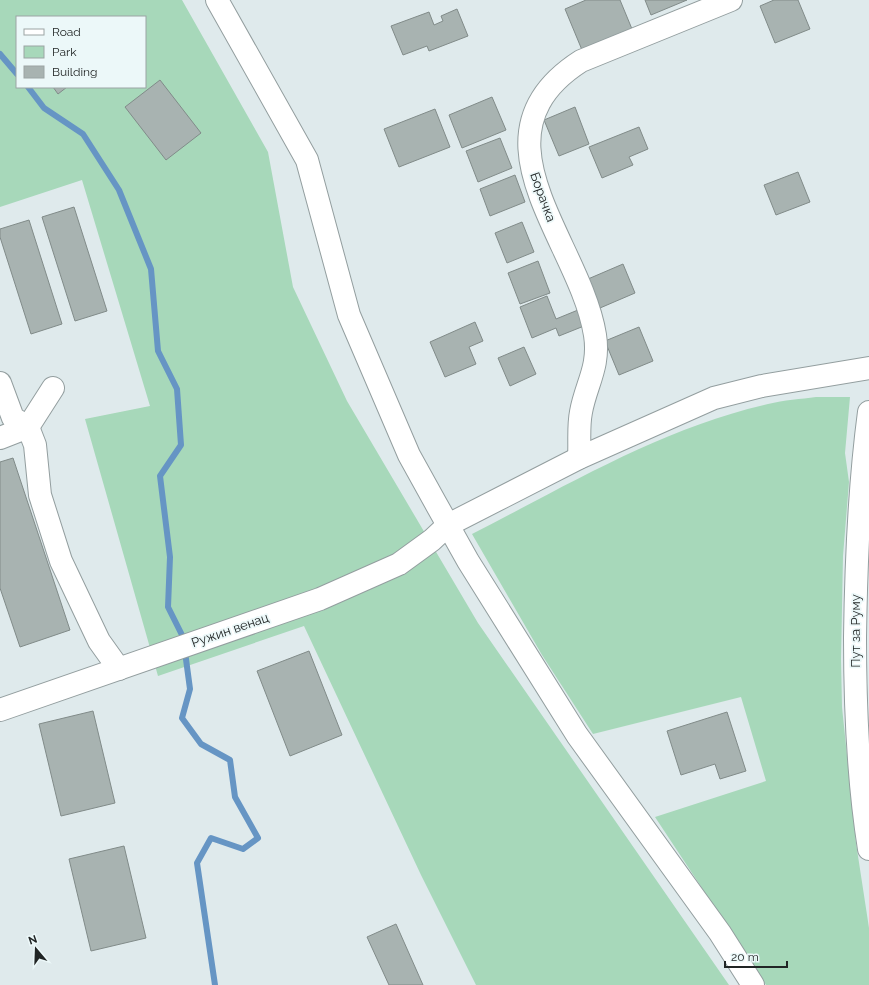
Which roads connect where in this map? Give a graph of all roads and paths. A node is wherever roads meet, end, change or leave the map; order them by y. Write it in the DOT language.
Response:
graph roads {
  1 [pos="217,0"];
  2 [pos="731,0"];
  3 [pos="869,368"];
  4 [pos="0,383"];
  5 [pos="53,388"];
  6 [pos="869,412"];
  7 [pos="28,427"];
  8 [pos="0,438"];
  9 [pos="579,458"];
  10 [pos="448,525"];
  11 [pos="119,669"];
  12 [pos="0,710"];
  13 [pos="869,849"];
  14 [pos="753,985"];
  1 -- 10 [label="main road"];
  2 -- 9 [label="main road, Борачка"];
  3 -- 9 [label="main road, Ружин венац"];
  4 -- 7 [label="main road"];
  5 -- 7 [label="main road"];
  6 -- 13 [label="main road, Пут за Руму"];
  7 -- 8 [label="main road"];
  7 -- 11 [label="main road"];
  9 -- 10 [label="main road, Ружин венац"];
  10 -- 11 [label="main road, Ружин венац"];
  10 -- 14 [label="main road"];
  11 -- 12 [label="main road, Ружин венац"];
}
